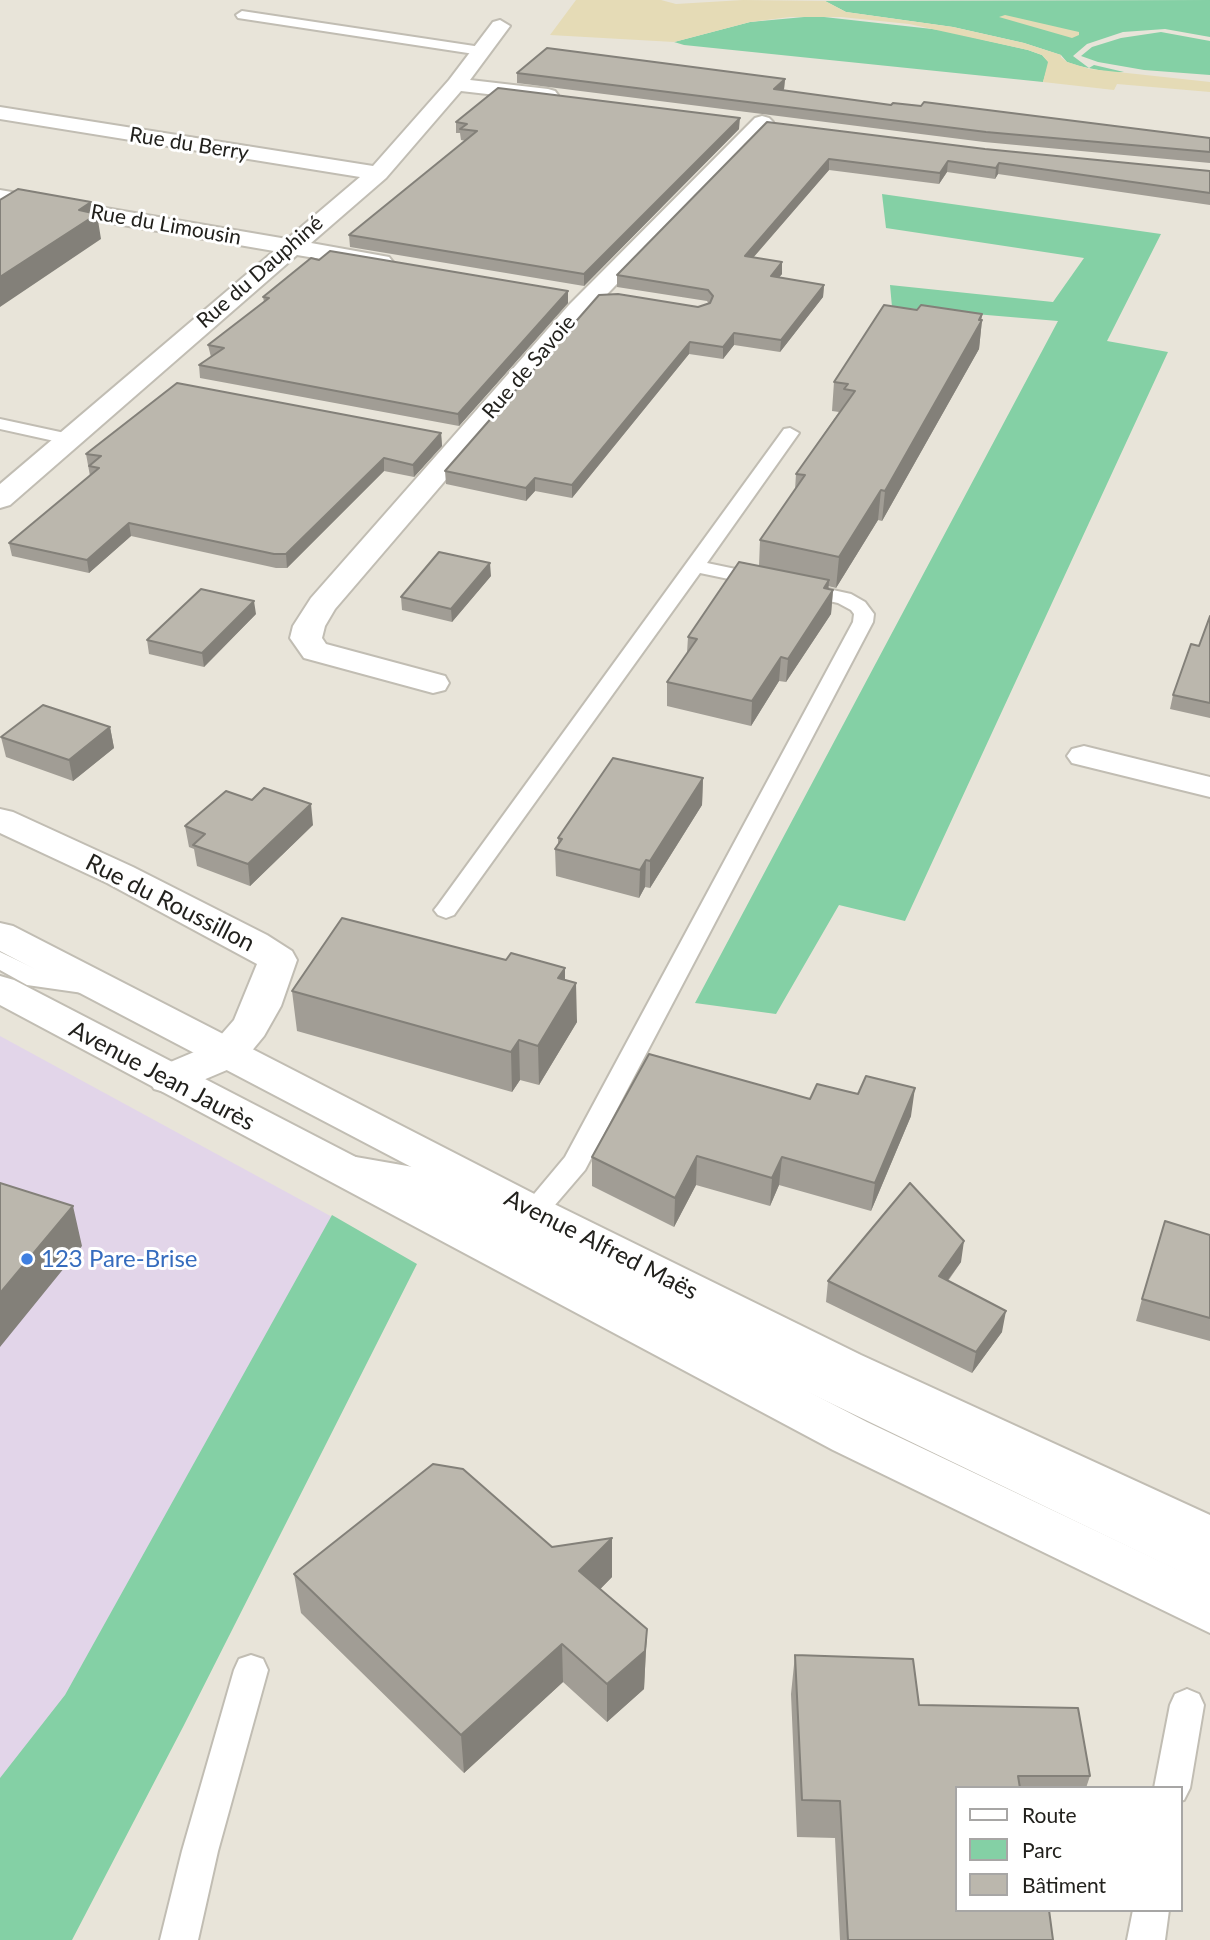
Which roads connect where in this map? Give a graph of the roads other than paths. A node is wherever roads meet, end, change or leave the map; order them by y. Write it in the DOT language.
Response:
graph roads {
  1 [pos="242,15"];
  2 [pos="500,26"];
  3 [pos="481,51"];
  4 [pos="456,84"];
  5 [pos="570,98"];
  6 [pos="0,113"];
  7 [pos="735,119"];
  8 [pos="762,122"];
  9 [pos="788,125"];
  10 [pos="378,173"];
  11 [pos="0,197"];
  12 [pos="291,246"];
  13 [pos="406,266"];
  14 [pos="579,295"];
  15 [pos="618,296"];
  16 [pos="139,377"];
  17 [pos="176,384"];
  18 [pos="0,424"];
  19 [pos="431,432"];
  20 [pos="790,433"];
  21 [pos="68,439"];
  22 [pos="467,439"];
  23 [pos="5,488"];
  24 [pos="695,566"];
  25 [pos="433,683"];
  26 [pos="1084,757"];
  27 [pos="1210,787"];
  28 [pos="0,820"];
  29 [pos="446,910"];
  30 [pos="0,935"];
  31 [pos="0,960"];
  32 [pos="101,987"];
  33 [pos="0,989"];
  34 [pos="227,1055"];
  35 [pos="168,1079"];
  36 [pos="325,1162"];
  37 [pos="533,1212"];
  38 [pos="1210,1538"];
  39 [pos="1210,1572"];
  40 [pos="1210,1610"];
  41 [pos="251,1670"];
  42 [pos="1187,1705"];
  43 [pos="1172,1786"];
  44 [pos="1152,1912"];
  45 [pos="179,1940"];
  46 [pos="1146,1940"];
  1 -- 3 [label="lane"];
  2 -- 3 [label="street, Rue du Dauphiné"];
  3 -- 4 [label="street, Rue du Dauphiné"];
  4 -- 5 [label="street"];
  4 -- 10 [label="street, Rue du Dauphiné"];
  6 -- 10 [label="street, Rue du Berry"];
  7 -- 8 [label="street"];
  8 -- 9 [label="street"];
  8 -- 14 [label="street, Rue de Savoie"];
  10 -- 12 [label="street, Rue du Dauphiné"];
  11 -- 12 [label="street, Rue du Limousin"];
  12 -- 13 [label="street, Rue du Limousin"];
  12 -- 16 [label="street, Rue du Dauphiné"];
  14 -- 15 [label="street"];
  14 -- 22 [label="street, Rue de Savoie"];
  16 -- 17 [label="street"];
  16 -- 21 [label="street, Rue du Dauphiné"];
  18 -- 21 [label="lane"];
  19 -- 22 [label="street"];
  20 -- 24 [label="lane"];
  21 -- 23 [label="street, Rue du Dauphiné"];
  22 -- 25 [label="street, Rue de Savoie"];
  24 -- 29 [label="lane"];
  24 -- 37 [label="lane"];
  26 -- 27 [label="street"];
  28 -- 34 [label="street, Rue du Roussillon"];
  30 -- 32 [label="street, Avenue Alfred Maës"];
  31 -- 32 [label="lane"];
  32 -- 34 [label="street, Avenue Alfred Maës"];
  33 -- 35 [label="street, Avenue Jean Jaurès"];
  34 -- 35 [label="street"];
  34 -- 37 [label="street, Avenue Alfred Maës"];
  35 -- 36 [label="street, Avenue Jean Jaurès"];
  36 -- 39 [label="lane"];
  36 -- 40 [label="street"];
  37 -- 38 [label="street, Avenue Alfred Maës"];
  41 -- 45 [label="lane"];
  42 -- 43 [label="lane"];
  44 -- 46 [label="lane"];
}
